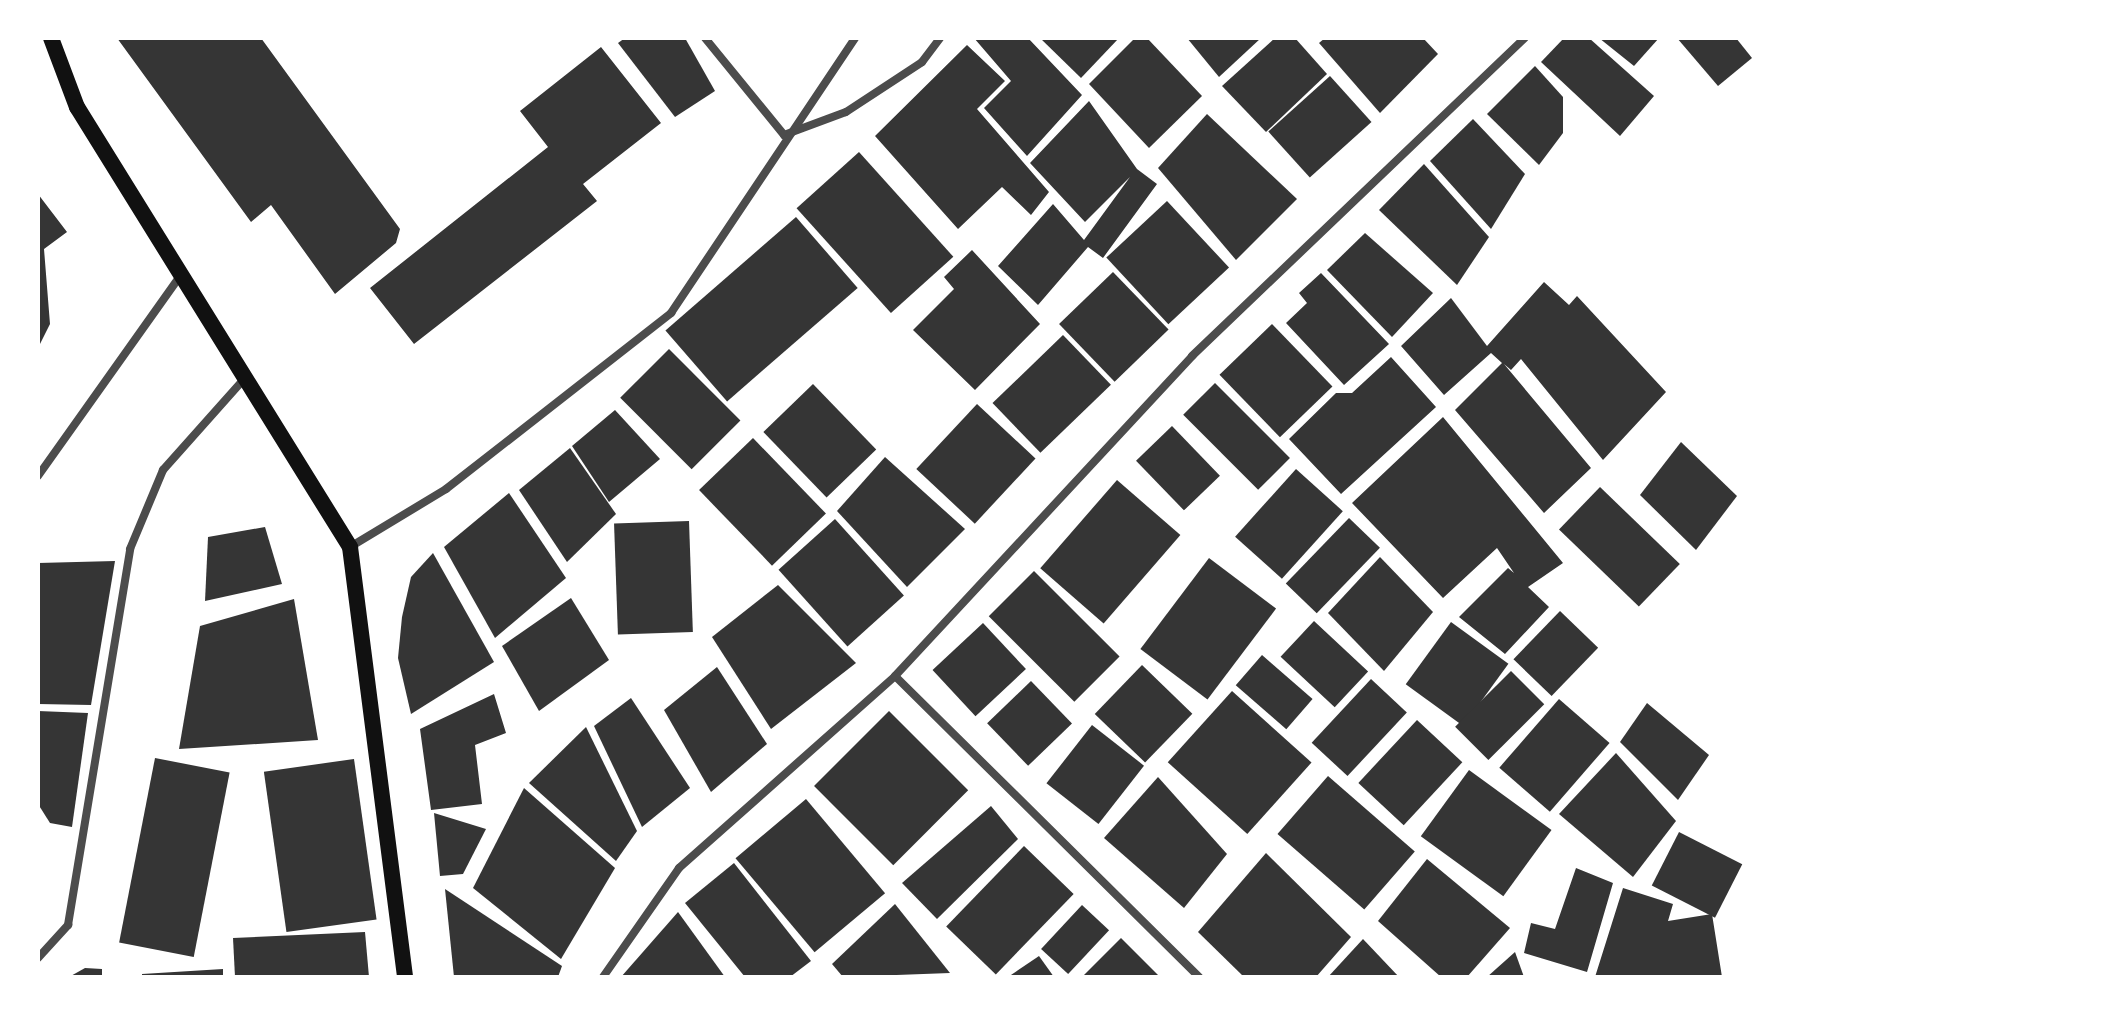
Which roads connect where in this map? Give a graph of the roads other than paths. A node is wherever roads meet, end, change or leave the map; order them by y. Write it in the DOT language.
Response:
graph roads {
  1 [pos="51,38"];
  2 [pos="705,38"];
  3 [pos="855,38"];
  4 [pos="940,38"];
  5 [pos="1525,38"];
  6 [pos="784,135"];
  7 [pos="182,275"];
  8 [pos="248,374"];
  9 [pos="38,476"];
  10 [pos="350,547"];
  11 [pos="895,676"];
  12 [pos="38,958"];
  13 [pos="405,977"];
  14 [pos="603,977"];
  15 [pos="1199,977"];
  1 -- 7 [label="main road"];
  2 -- 6 [label="street"];
  3 -- 6 [label="street"];
  4 -- 6 [label="street"];
  5 -- 11 [label="street"];
  6 -- 10 [label="street"];
  7 -- 8 [label="main road"];
  7 -- 9 [label="street"];
  8 -- 10 [label="main road"];
  8 -- 12 [label="street"];
  10 -- 13 [label="main road"];
  11 -- 14 [label="street"];
  11 -- 15 [label="street"];
}
